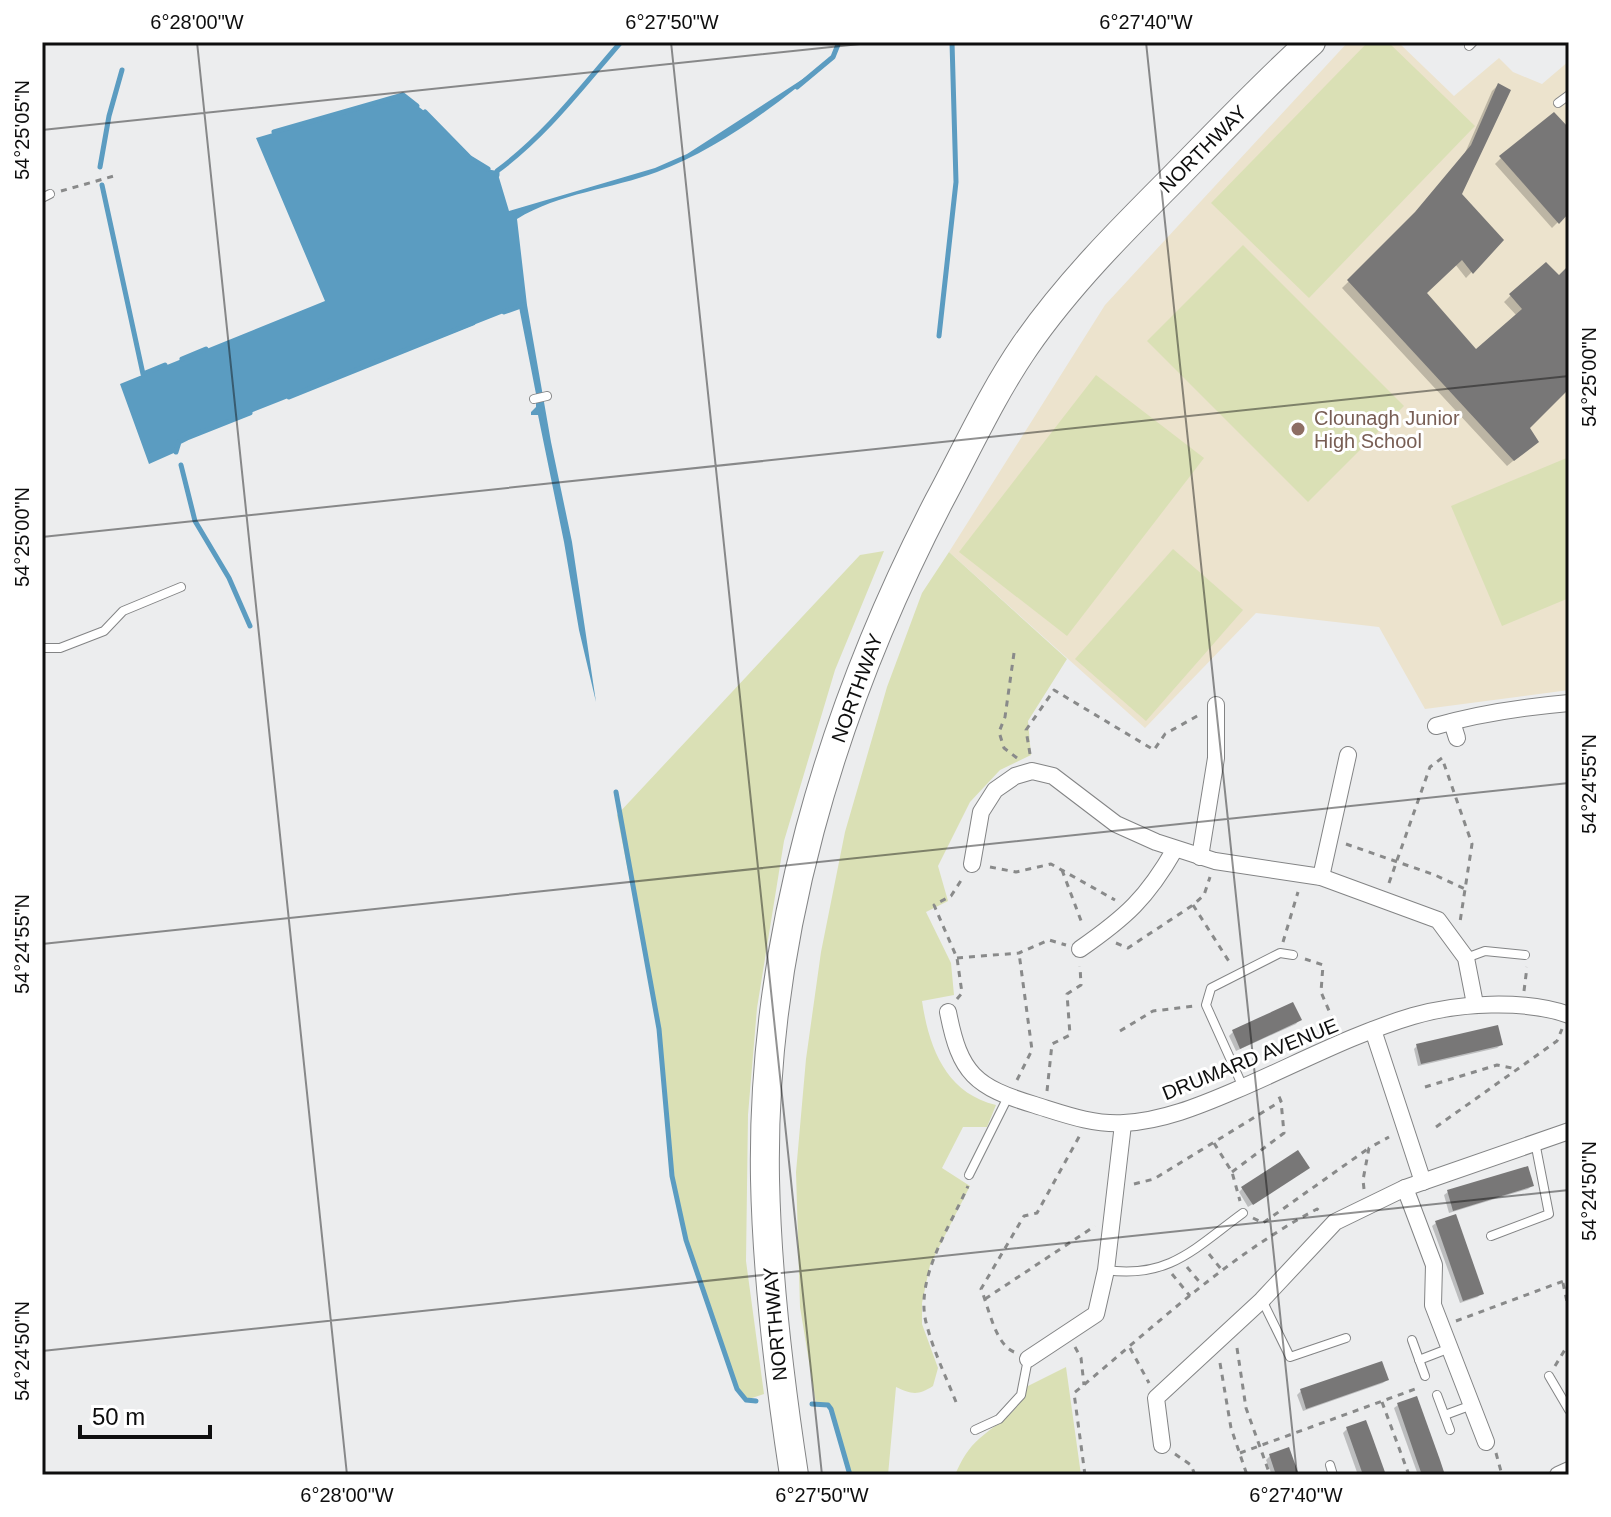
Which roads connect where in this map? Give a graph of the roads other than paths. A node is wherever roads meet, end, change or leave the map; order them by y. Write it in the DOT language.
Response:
graph roads {
  1 [pos="1311,42"];
  2 [pos="1569,95"];
  3 [pos="1558,103"];
  4 [pos="547,396"];
  5 [pos="534,399"];
  6 [pos="181,587"];
  7 [pos="42,648"];
  8 [pos="1569,703"];
  9 [pos="1216,705"];
  10 [pos="1457,738"];
  11 [pos="1348,755"];
  12 [pos="1175,849"];
  13 [pos="1207,859"];
  14 [pos="972,864"];
  15 [pos="1312,876"];
  16 [pos="1089,943"];
  17 [pos="1293,955"];
  18 [pos="1525,955"];
  19 [pos="1466,958"];
  20 [pos="1475,1004"];
  21 [pos="948,1012"];
  22 [pos="1569,1014"];
  23 [pos="1373,1030"];
  24 [pos="1243,1087"];
  25 [pos="1008,1097"];
  26 [pos="1123,1124"];
  27 [pos="1569,1131"];
  28 [pos="1535,1142"];
  29 [pos="969,1175"];
  30 [pos="1423,1182"];
  31 [pos="1405,1188"];
  32 [pos="1243,1213"];
  33 [pos="1491,1236"];
  34 [pos="1106,1270"];
  35 [pos="1262,1300"];
  36 [pos="1346,1338"];
  37 [pos="1412,1340"];
  38 [pos="1450,1348"];
  39 [pos="1028,1359"];
  40 [pos="1419,1360"];
  41 [pos="1425,1376"];
  42 [pos="1549,1376"];
  43 [pos="1437,1395"];
  44 [pos="1472,1405"];
  45 [pos="1569,1410"];
  46 [pos="1445,1415"];
  47 [pos="975,1430"];
  48 [pos="1450,1430"];
  49 [pos="1486,1442"];
  50 [pos="1162,1445"];
  51 [pos="1330,1465"];
  52 [pos="1569,1470"];
  53 [pos="794,1475"];
  54 [pos="1333,1475"];
  55 [pos="1558,1475"];
  1 -- 53 [label="highway, NORTHWAY"];
  2 -- 3 [label="lane"];
  4 -- 5 [label="lane"];
  6 -- 7 [label="lane"];
  8 -- 10 [label="street"];
  9 -- 13 [label="street"];
  11 -- 15 [label="street"];
  12 -- 13 [label="street"];
  12 -- 14 [label="street"];
  12 -- 16 [label="street"];
  13 -- 15 [label="street"];
  15 -- 19 [label="street"];
  17 -- 24 [label="lane"];
  18 -- 19 [label="lane"];
  19 -- 20 [label="street"];
  20 -- 22 [label="street, DRUMARD AVENUE"];
  20 -- 23 [label="street, DRUMARD AVENUE"];
  21 -- 25 [label="street, DRUMARD AVENUE"];
  23 -- 24 [label="street, DRUMARD AVENUE"];
  23 -- 30 [label="street"];
  24 -- 26 [label="street, DRUMARD AVENUE"];
  25 -- 26 [label="street, DRUMARD AVENUE"];
  25 -- 29 [label="lane"];
  26 -- 34 [label="street"];
  27 -- 28 [label="street"];
  28 -- 30 [label="street"];
  28 -- 33 [label="lane"];
  30 -- 31 [label="street"];
  31 -- 35 [label="street"];
  31 -- 38 [label="street"];
  32 -- 34 [label="lane"];
  34 -- 39 [label="street"];
  35 -- 36 [label="lane"];
  35 -- 50 [label="street"];
  37 -- 40 [label="lane"];
  38 -- 40 [label="lane"];
  38 -- 44 [label="street"];
  39 -- 47 [label="lane"];
  40 -- 41 [label="lane"];
  42 -- 45 [label="lane"];
  43 -- 46 [label="lane"];
  44 -- 46 [label="lane"];
  44 -- 49 [label="street"];
  46 -- 48 [label="lane"];
  51 -- 54 [label="lane"];
  52 -- 55 [label="street"];
}
